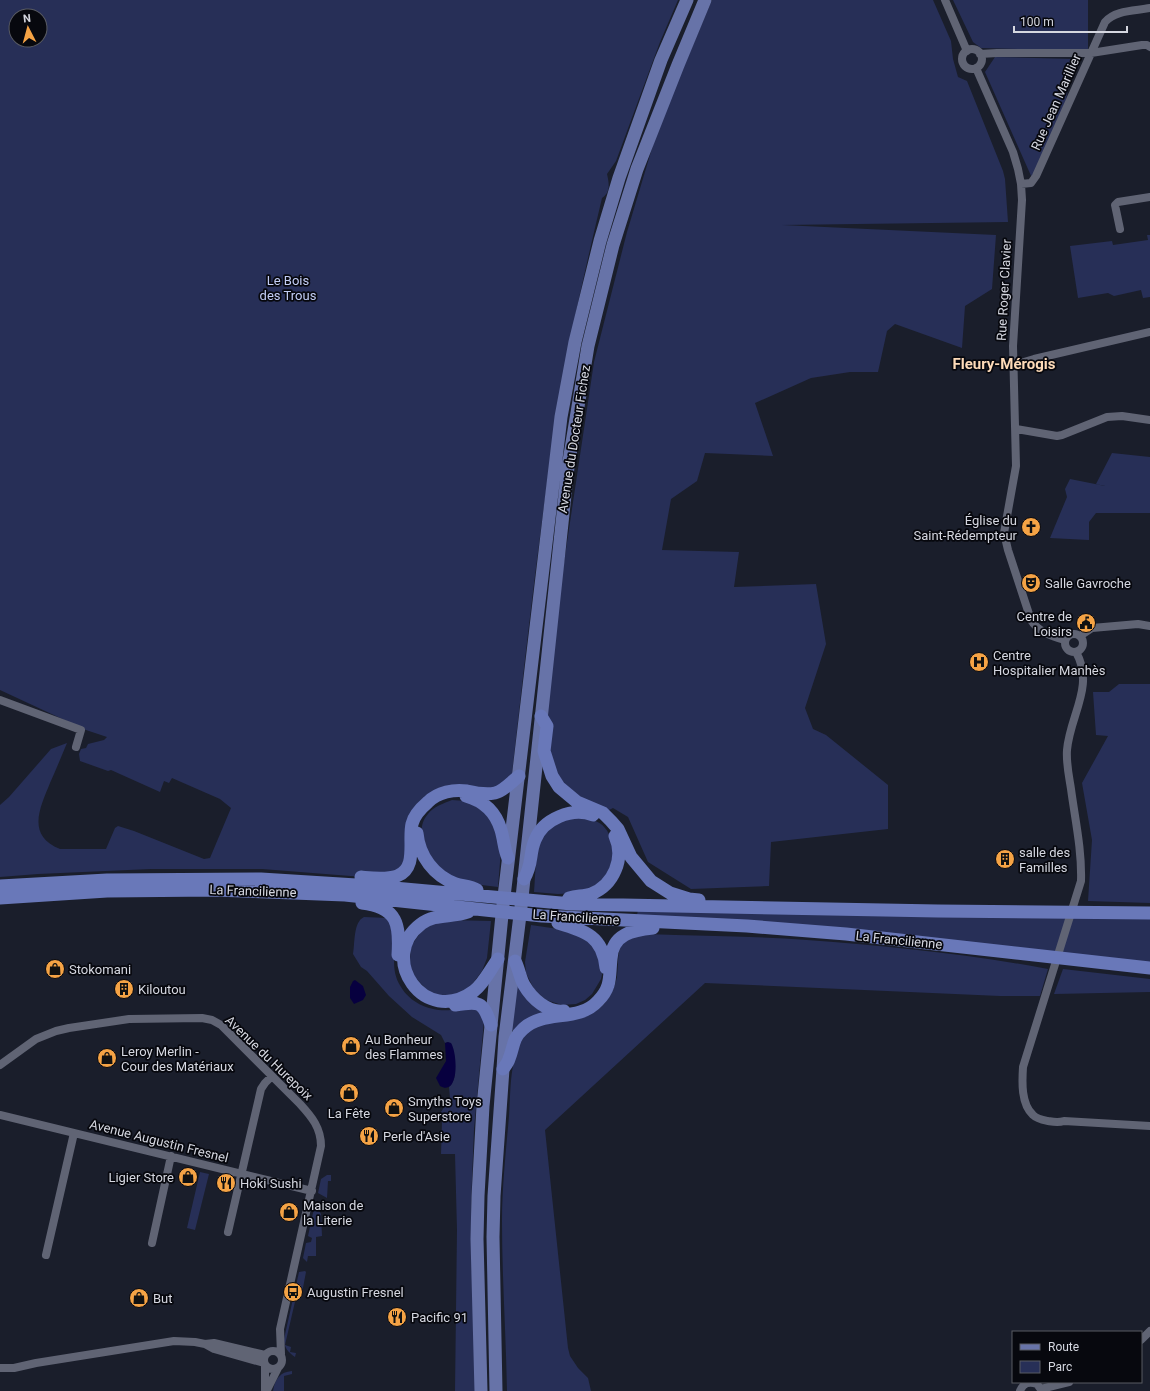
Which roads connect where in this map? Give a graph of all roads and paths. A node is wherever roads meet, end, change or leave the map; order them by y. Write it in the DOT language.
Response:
graph roads {
  1 [pos="688,0"];
  2 [pos="705,0"];
  3 [pos="945,0"];
  4 [pos="1150,8"];
  5 [pos="1150,48"];
  6 [pos="967,51"];
  7 [pos="1092,53"];
  8 [pos="980,54"];
  9 [pos="976,68"];
  10 [pos="1021,184"];
  11 [pos="1150,197"];
  12 [pos="1120,229"];
  13 [pos="1150,332"];
  14 [pos="1014,365"];
  15 [pos="1150,420"];
  16 [pos="1016,429"];
  17 [pos="1150,626"];
  18 [pos="1080,636"];
  19 [pos="1065,640"];
  20 [pos="1076,652"];
  21 [pos="0,700"];
  22 [pos="541,716"];
  23 [pos="76,747"];
  24 [pos="519,776"];
  25 [pos="508,858"];
  26 [pos="524,879"];
  27 [pos="312,882"];
  28 [pos="0,886"];
  29 [pos="345,895"];
  30 [pos="482,896"];
  31 [pos="0,898"];
  32 [pos="556,903"];
  33 [pos="715,906"];
  34 [pos="475,909"];
  35 [pos="1150,913"];
  36 [pos="542,916"];
  37 [pos="668,923"];
  38 [pos="498,959"];
  39 [pos="515,961"];
  40 [pos="1150,968"];
  41 [pos="491,1025"];
  42 [pos="0,1065"];
  43 [pos="502,1069"];
  44 [pos="272,1076"];
  45 [pos="0,1115"];
  46 [pos="1150,1126"];
  47 [pos="74,1133"];
  48 [pos="171,1156"];
  49 [pos="242,1174"];
  50 [pos="312,1191"];
  51 [pos="228,1232"];
  52 [pos="152,1243"];
  53 [pos="46,1255"];
  54 [pos="280,1329"];
  55 [pos="1150,1331"];
  56 [pos="1142,1339"];
  57 [pos="281,1354"];
  58 [pos="266,1358"];
  59 [pos="0,1368"];
  60 [pos="278,1368"];
  61 [pos="1028,1383"];
  62 [pos="1033,1383"];
  63 [pos="1066,1383"];
  64 [pos="1042,1390"];
  65 [pos="266,1391"];
  66 [pos="481,1391"];
  67 [pos="496,1391"];
  68 [pos="1020,1391"];
  1 -- 24 [label="main road"];
  2 -- 22 [label="main road, Avenue du Docteur Fichez"];
  3 -- 6 [label="street"];
  4 -- 7 [label="street"];
  5 -- 7 [label="street, Rue Jean Marillier"];
  6 -- 8 [label="street"];
  6 -- 9 [label="street"];
  7 -- 8 [label="street"];
  7 -- 10 [label="street, Rue Jean Marillier"];
  8 -- 9 [label="street"];
  9 -- 10 [label="street, Rue Roger Clavier"];
  10 -- 14 [label="street, Rue Roger Clavier"];
  11 -- 12 [label="street"];
  13 -- 14 [label="street"];
  14 -- 16 [label="street, Rue Roger Clavier"];
  15 -- 16 [label="street"];
  16 -- 19 [label="street, Rue Roger Clavier"];
  17 -- 18 [label="street"];
  18 -- 19 [label="street"];
  18 -- 20 [label="street"];
  19 -- 20 [label="street, Rue Roger Clavier"];
  20 -- 46 [label="street, Rue Roger Clavier"];
  21 -- 23 [label="street"];
  22 -- 26 [label="main road, Avenue du Docteur Fichez"];
  22 -- 33 [label="highway"];
  24 -- 25 [label="main road"];
  24 -- 27 [label="highway"];
  25 -- 30 [label="highway"];
  25 -- 38 [label="main road"];
  26 -- 32 [label="highway"];
  26 -- 39 [label="main road, Avenue du Docteur Fichez"];
  27 -- 28 [label="highway, La Francilienne"];
  27 -- 30 [label="highway, La Francilienne"];
  29 -- 31 [label="highway, La Francilienne"];
  29 -- 34 [label="highway, La Francilienne"];
  29 -- 41 [label="highway"];
  30 -- 32 [label="highway, La Francilienne"];
  32 -- 33 [label="highway, La Francilienne"];
  33 -- 35 [label="highway, La Francilienne"];
  34 -- 36 [label="highway, La Francilienne"];
  34 -- 38 [label="highway"];
  36 -- 37 [label="highway, La Francilienne"];
  36 -- 39 [label="highway"];
  37 -- 40 [label="highway, La Francilienne"];
  37 -- 43 [label="highway"];
  38 -- 41 [label="main road"];
  39 -- 43 [label="main road, Avenue du Docteur Fichez"];
  41 -- 66 [label="main road"];
  42 -- 44 [label="street, Avenue du Hurepoix"];
  43 -- 67 [label="main road, Avenue du Docteur Fichez"];
  44 -- 49 [label="street"];
  44 -- 50 [label="street, Avenue du Hurepoix"];
  45 -- 47 [label="street, Avenue Augustin Fresnel"];
  47 -- 48 [label="street, Avenue Augustin Fresnel"];
  47 -- 53 [label="street"];
  48 -- 49 [label="street, Avenue Augustin Fresnel"];
  48 -- 52 [label="street"];
  49 -- 50 [label="street, Avenue Augustin Fresnel"];
  49 -- 51 [label="street"];
  50 -- 54 [label="street, Avenue du Hurepoix"];
  54 -- 57 [label="street, Avenue du Hurepoix"];
  54 -- 58 [label="street, Avenue du Hurepoix"];
  55 -- 56 [label="street"];
  57 -- 58 [label="street"];
  57 -- 60 [label="street"];
  58 -- 59 [label="street"];
  58 -- 60 [label="street"];
  58 -- 65 [label="street, Avenue du Hurepoix"];
  60 -- 65 [label="street, Avenue du Hurepoix"];
  61 -- 68 [label="street"];
  62 -- 64 [label="street"];
  63 -- 64 [label="street"];
}
